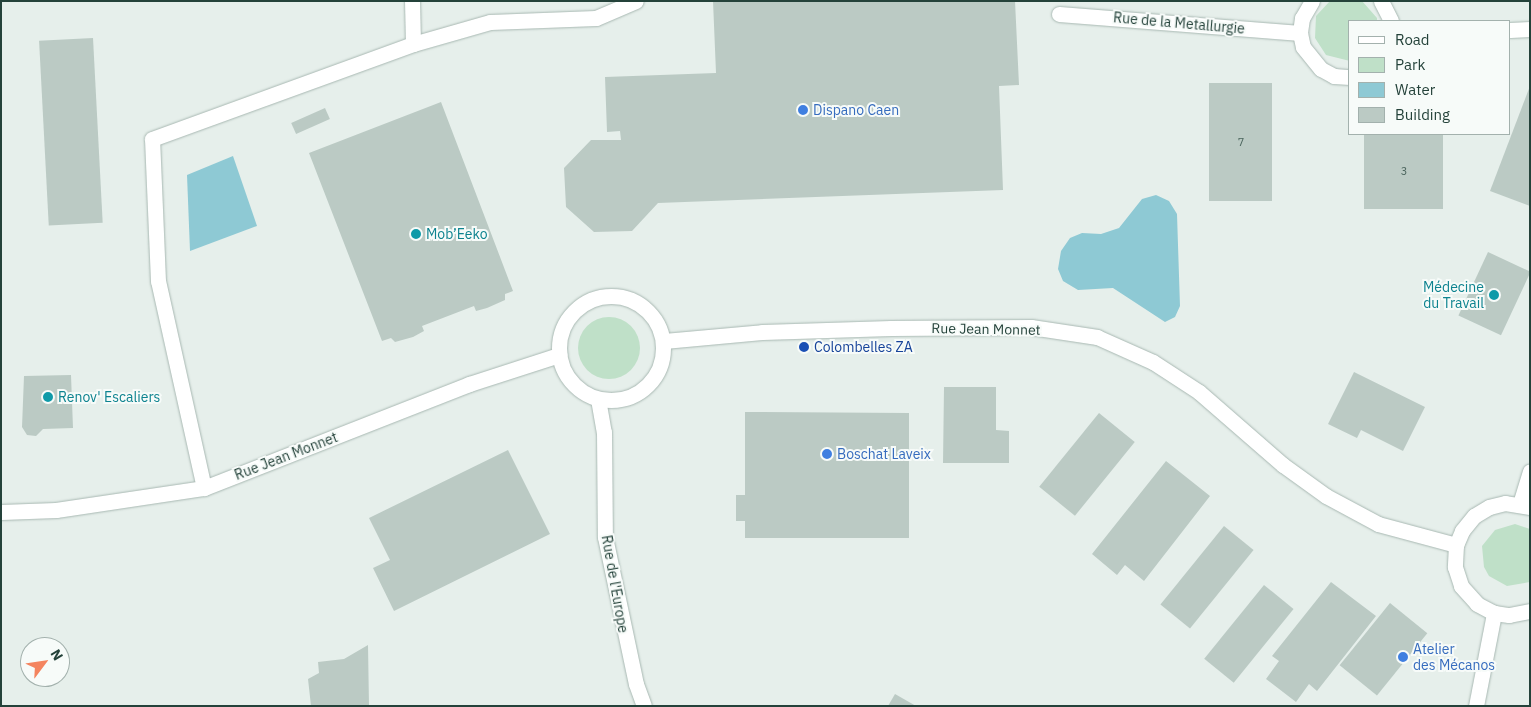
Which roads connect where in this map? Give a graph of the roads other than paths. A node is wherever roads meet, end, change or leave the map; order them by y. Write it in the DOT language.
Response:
graph roads {
  1 [pos="412,1"];
  2 [pos="636,1"];
  3 [pos="1312,1"];
  4 [pos="1381,1"];
  5 [pos="1059,14"];
  6 [pos="1390,20"];
  7 [pos="1530,29"];
  8 [pos="1511,30"];
  9 [pos="1300,33"];
  10 [pos="413,44"];
  11 [pos="1348,77"];
  12 [pos="664,341"];
  13 [pos="559,355"];
  14 [pos="598,399"];
  15 [pos="1530,472"];
  16 [pos="204,488"];
  17 [pos="1525,505"];
  18 [pos="1,512"];
  19 [pos="1456,546"];
  20 [pos="1530,611"];
  21 [pos="1494,613"];
  22 [pos="644,706"];
  23 [pos="1476,706"];
  1 -- 10 [label="street"];
  2 -- 10 [label="street"];
  3 -- 9 [label="street"];
  4 -- 6 [label="street"];
  5 -- 9 [label="street, Rue de la Metallurgie"];
  7 -- 8 [label="street"];
  9 -- 11 [label="street"];
  10 -- 16 [label="street"];
  12 -- 13 [label="street"];
  12 -- 14 [label="street"];
  12 -- 19 [label="street, Rue Jean Monnet"];
  13 -- 14 [label="street"];
  13 -- 16 [label="street, Rue Jean Monnet"];
  14 -- 22 [label="street, Rue de l'Europe"];
  15 -- 17 [label="street"];
  16 -- 18 [label="street, Rue Jean Monnet"];
  17 -- 19 [label="street"];
  19 -- 21 [label="street"];
  20 -- 21 [label="street"];
  21 -- 23 [label="street"];
}
